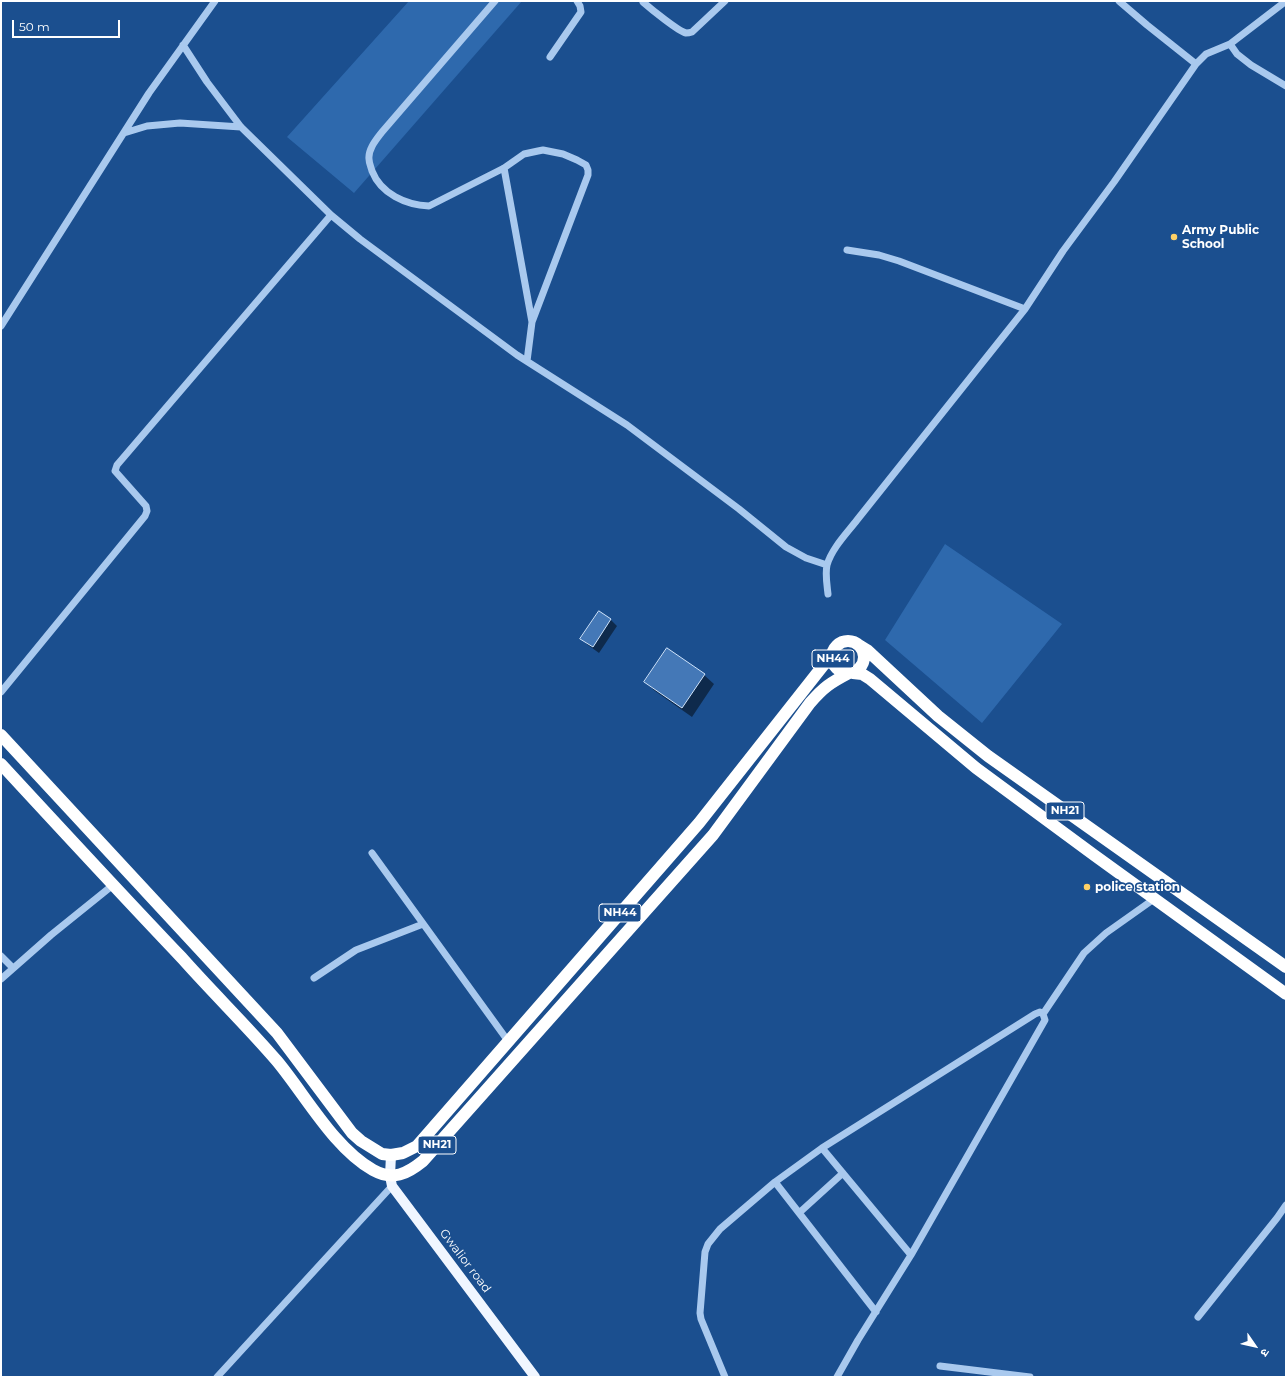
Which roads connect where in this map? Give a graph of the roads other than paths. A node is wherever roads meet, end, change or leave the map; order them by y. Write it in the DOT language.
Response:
graph roads {
  1 [pos="215,1"];
  2 [pos="496,1"];
  3 [pos="577,1"];
  4 [pos="725,1"];
  5 [pos="1119,1"];
  6 [pos="1286,1"];
  7 [pos="643,2"];
  8 [pos="1230,44"];
  9 [pos="183,45"];
  10 [pos="550,56"];
  11 [pos="1196,64"];
  12 [pos="1286,86"];
  13 [pos="242,127"];
  14 [pos="124,133"];
  15 [pos="504,168"];
  16 [pos="331,215"];
  17 [pos="846,250"];
  18 [pos="1024,309"];
  19 [pos="532,322"];
  20 [pos="1,326"];
  21 [pos="527,361"];
  22 [pos="827,566"];
  23 [pos="828,594"];
  24 [pos="854,642"];
  25 [pos="833,653"];
  26 [pos="851,673"];
  27 [pos="1,692"];
  28 [pos="1,735"];
  29 [pos="1,764"];
  30 [pos="372,853"];
  31 [pos="113,885"];
  32 [pos="1154,899"];
  33 [pos="423,924"];
  34 [pos="1,956"];
  35 [pos="1286,967"];
  36 [pos="13,968"];
  37 [pos="314,978"];
  38 [pos="1,979"];
  39 [pos="1286,994"];
  40 [pos="1043,1014"];
  41 [pos="508,1041"];
  42 [pos="822,1148"];
  43 [pos="391,1155"];
  44 [pos="843,1173"];
  45 [pos="391,1181"];
  46 [pos="775,1182"];
  47 [pos="1286,1205"];
  48 [pos="799,1213"];
  49 [pos="911,1256"];
  50 [pos="876,1312"];
  51 [pos="1198,1317"];
  52 [pos="940,1366"];
  53 [pos="217,1377"];
  54 [pos="535,1377"];
  55 [pos="725,1377"];
  56 [pos="837,1377"];
  57 [pos="1030,1377"];
  1 -- 9 [label="street"];
  2 -- 15 [label="street"];
  3 -- 10 [label="street"];
  4 -- 7 [label="street"];
  5 -- 11 [label="street"];
  6 -- 8 [label="street"];
  8 -- 11 [label="street"];
  8 -- 12 [label="street"];
  9 -- 13 [label="street"];
  9 -- 14 [label="street"];
  11 -- 18 [label="street"];
  13 -- 14 [label="street"];
  13 -- 16 [label="street"];
  14 -- 20 [label="street"];
  15 -- 19 [label="street"];
  15 -- 19 [label="street"];
  16 -- 21 [label="street"];
  16 -- 27 [label="street"];
  17 -- 18 [label="street"];
  18 -- 22 [label="street"];
  19 -- 21 [label="street"];
  21 -- 22 [label="street"];
  22 -- 23 [label="street"];
  24 -- 25 [label="highway, NH44"];
  24 -- 26 [label="highway, NH44"];
  24 -- 35 [label="highway, NH21"];
  25 -- 26 [label="highway, NH44"];
  25 -- 41 [label="highway, NH44"];
  26 -- 32 [label="highway, NH21"];
  26 -- 45 [label="highway, NH21"];
  28 -- 43 [label="highway"];
  29 -- 31 [label="highway"];
  30 -- 33 [label="street"];
  31 -- 36 [label="street"];
  31 -- 45 [label="highway"];
  32 -- 39 [label="highway, NH21"];
  32 -- 40 [label="street"];
  33 -- 37 [label="street"];
  33 -- 41 [label="street"];
  34 -- 36 [label="street"];
  36 -- 38 [label="street"];
  40 -- 42 [label="street"];
  40 -- 49 [label="street"];
  41 -- 43 [label="highway, NH44"];
  42 -- 44 [label="street"];
  42 -- 46 [label="street"];
  43 -- 45 [label="main road"];
  44 -- 48 [label="street"];
  44 -- 49 [label="street"];
  45 -- 53 [label="street"];
  45 -- 54 [label="main road, Gwalior road"];
  46 -- 48 [label="street"];
  46 -- 55 [label="street"];
  47 -- 51 [label="street"];
  48 -- 50 [label="street"];
  49 -- 50 [label="street"];
  50 -- 56 [label="street"];
  52 -- 57 [label="street"];
}
